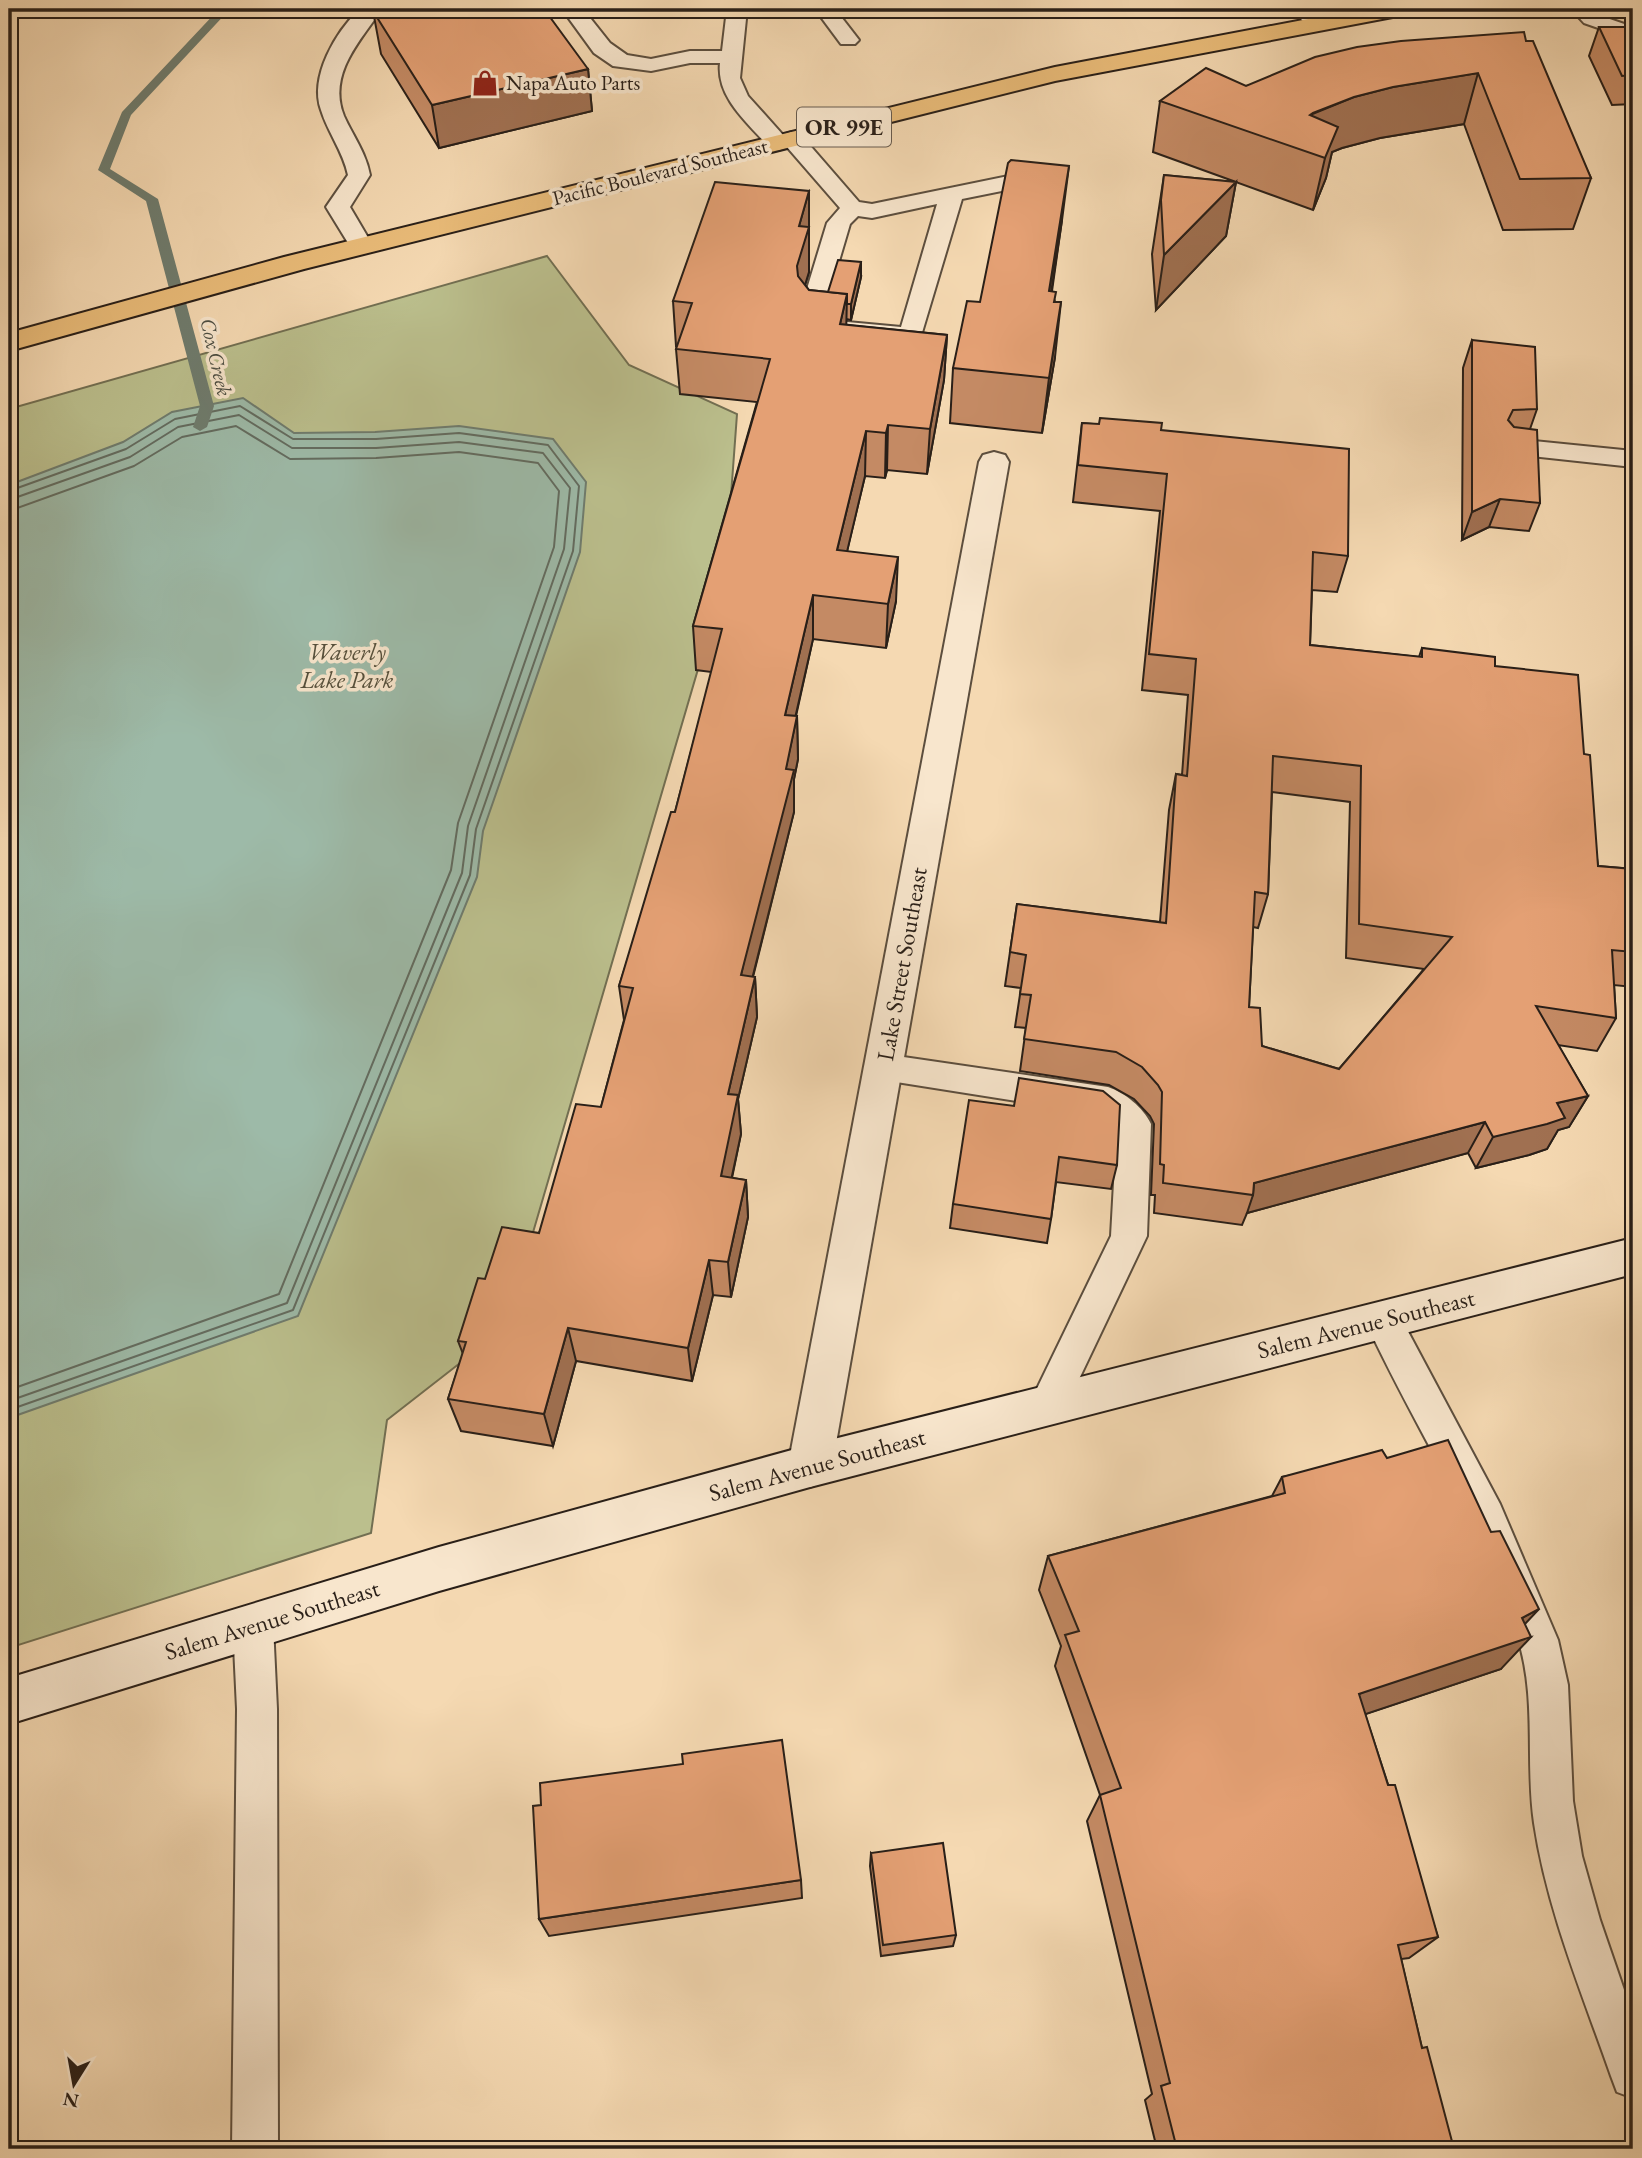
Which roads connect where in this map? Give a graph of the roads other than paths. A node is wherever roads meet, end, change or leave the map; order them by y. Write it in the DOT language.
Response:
graph roads {
  1 [pos="372,9"];
  2 [pos="572,9"];
  3 [pos="737,9"];
  4 [pos="825,9"];
  5 [pos="1398,9"];
  6 [pos="1586,14"];
  7 [pos="1309,17"];
  8 [pos="1633,34"];
  9 [pos="848,40"];
  10 [pos="732,57"];
  11 [pos="785,141"];
  12 [pos="1033,177"];
  13 [pos="952,194"];
  14 [pos="852,208"];
  15 [pos="361,246"];
  16 [pos="9,341"];
  17 [pos="1513,447"];
  18 [pos="1633,459"];
  19 [pos="994,462"];
  20 [pos="883,1068"];
  21 [pos="1633,1256"];
  22 [pos="1383,1320"];
  23 [pos="1048,1405"];
  24 [pos="810,1466"];
  25 [pos="253,1625"];
  26 [pos="9,1701"];
  27 [pos="1633,2076"];
  28 [pos="255,2149"];
  1 -- 15 [label="lane"];
  2 -- 10 [label="lane"];
  3 -- 10 [label="lane"];
  4 -- 9 [label="lane"];
  5 -- 7 [label="highway, Pacific Boulevard Southeast / OR 99E"];
  6 -- 8 [label="lane"];
  7 -- 11 [label="highway, Pacific Boulevard Southeast / OR 99E"];
  10 -- 11 [label="lane"];
  11 -- 14 [label="lane"];
  11 -- 15 [label="highway, Pacific Boulevard Southeast / OR 99E"];
  12 -- 13 [label="lane"];
  13 -- 14 [label="lane"];
  13 -- 14 [label="lane"];
  15 -- 16 [label="highway, Pacific Boulevard Southeast / OR 99E"];
  17 -- 18 [label="lane"];
  19 -- 20 [label="main road, Lake Street Southeast"];
  20 -- 23 [label="lane"];
  20 -- 24 [label="main road, Lake Street Southeast"];
  21 -- 22 [label="main road, Salem Avenue Southeast"];
  22 -- 23 [label="main road, Salem Avenue Southeast"];
  22 -- 27 [label="lane"];
  23 -- 24 [label="main road, Salem Avenue Southeast"];
  24 -- 25 [label="main road, Salem Avenue Southeast"];
  25 -- 26 [label="main road, Salem Avenue Southeast"];
  25 -- 28 [label="lane"];
}
